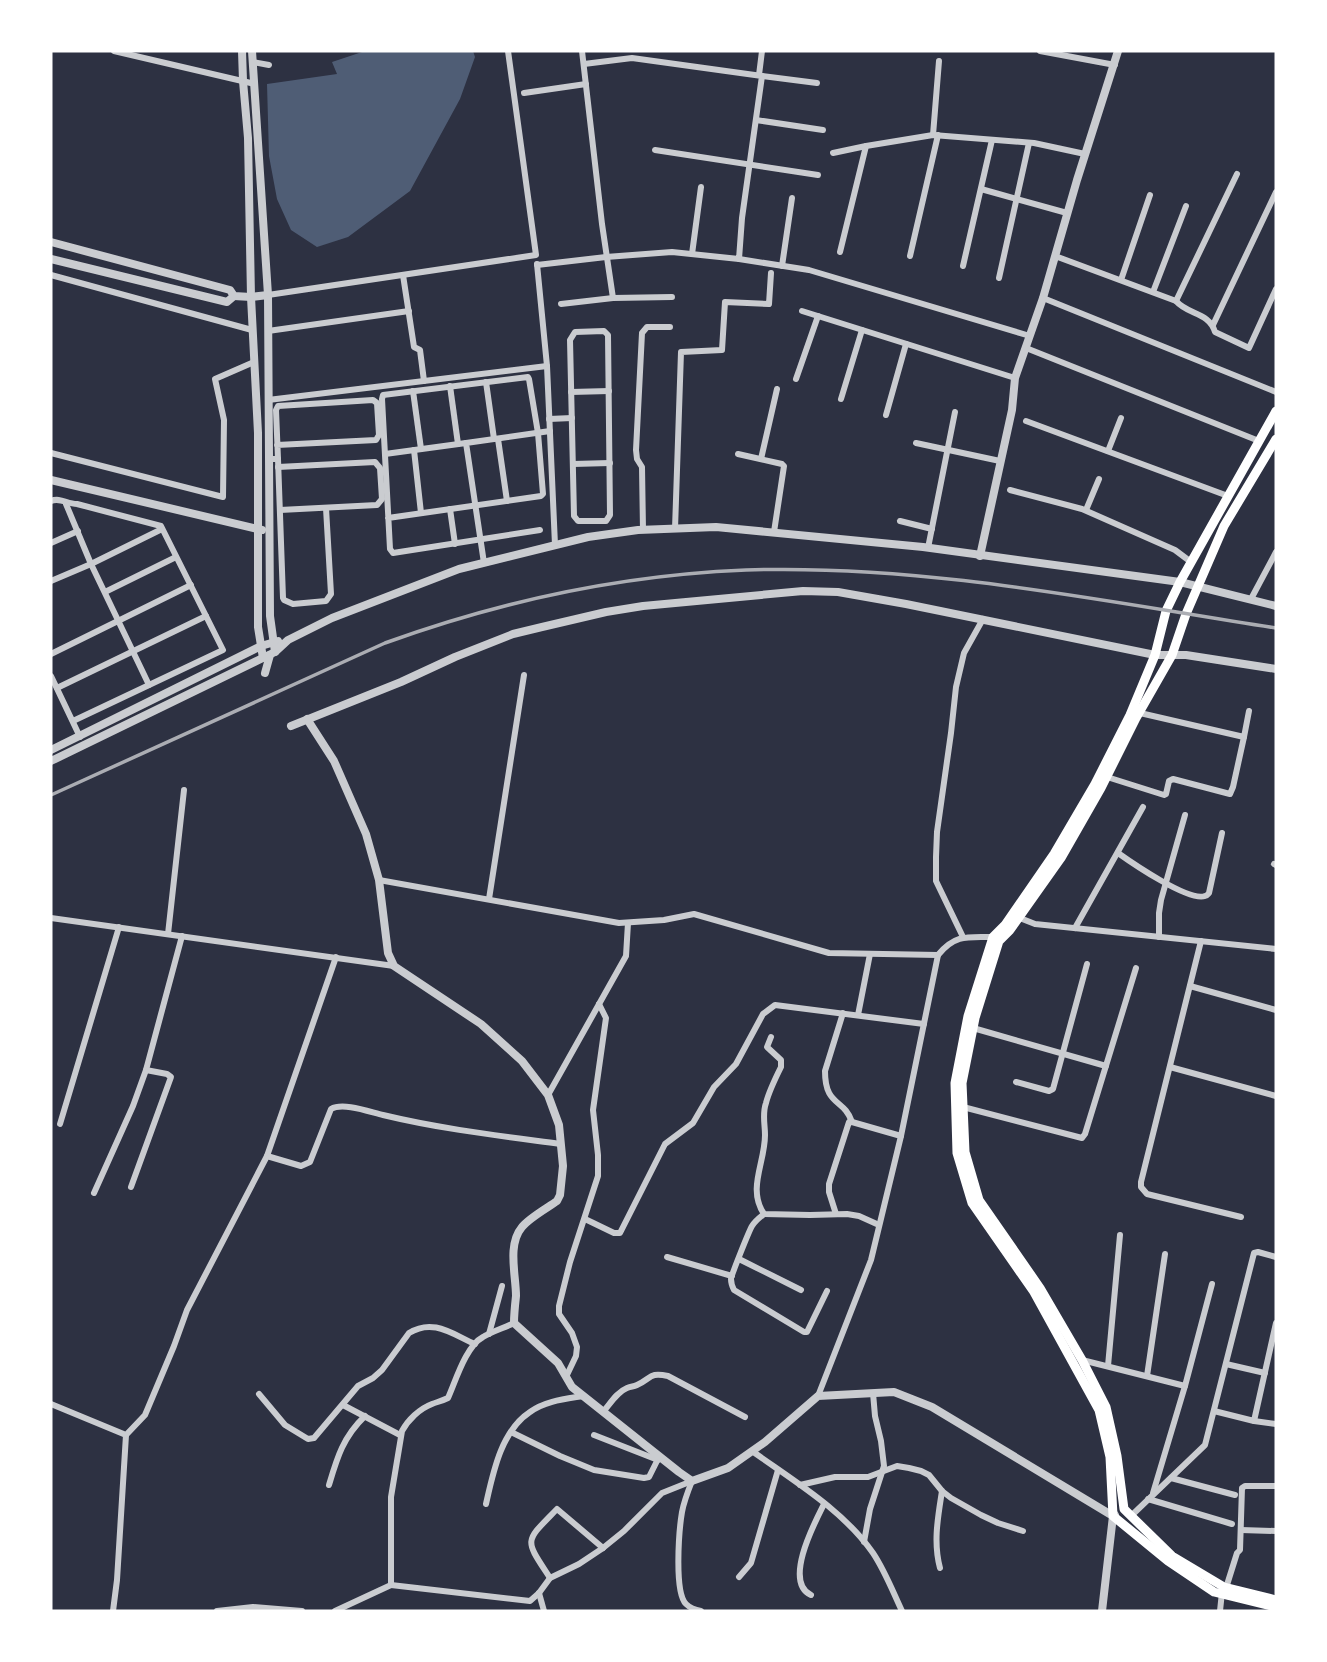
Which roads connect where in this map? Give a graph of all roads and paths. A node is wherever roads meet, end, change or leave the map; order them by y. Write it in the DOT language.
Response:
graph roads {
  1 [pos="114,51"];
  2 [pos="242,51"];
  3 [pos="253,51"];
  4 [pos="508,51"];
  5 [pos="582,51"];
  6 [pos="762,51"];
  7 [pos="1040,51"];
  8 [pos="1118,51"];
  9 [pos="939,61"];
  10 [pos="253,62"];
  11 [pos="584,64"];
  12 [pos="269,65"];
  13 [pos="1115,65"];
  14 [pos="760,75"];
  15 [pos="243,81"];
  16 [pos="817,83"];
  17 [pos="255,84"];
  18 [pos="586,84"];
  19 [pos="524,93"];
  20 [pos="756,120"];
  21 [pos="824,130"];
  22 [pos="936,135"];
  23 [pos="992,140"];
  24 [pos="1029,143"];
  25 [pos="866,146"];
  26 [pos="655,150"];
  27 [pos="833,153"];
  28 [pos="1085,154"];
  29 [pos="750,164"];
  30 [pos="1237,174"];
  31 [pos="818,175"];
  32 [pos="701,187"];
  33 [pos="981,189"];
  34 [pos="1276,192"];
  35 [pos="1150,195"];
  36 [pos="792,198"];
  37 [pos="1016,198"];
  38 [pos="1186,206"];
  39 [pos="1067,213"];
  40 [pos="51,242"];
  41 [pos="840,252"];
  42 [pos="692,254"];
  43 [pos="536,255"];
  44 [pos="910,256"];
  45 [pos="1055,256"];
  46 [pos="606,257"];
  47 [pos="51,259"];
  48 [pos="739,260"];
  49 [pos="537,265"];
  50 [pos="782,266"];
  51 [pos="963,266"];
  52 [pos="771,273"];
  53 [pos="51,275"];
  54 [pos="403,275"];
  55 [pos="999,278"];
  56 [pos="1121,280"];
  57 [pos="1276,289"];
  58 [pos="1153,292"];
  59 [pos="268,295"];
  60 [pos="234,296"];
  61 [pos="251,297"];
  62 [pos="672,297"];
  63 [pos="613,298"];
  64 [pos="1043,298"];
  65 [pos="1176,301"];
  66 [pos="561,303"];
  67 [pos="409,311"];
  68 [pos="802,311"];
  69 [pos="818,316"];
  70 [pos="1213,325"];
  71 [pos="670,327"];
  72 [pos="253,330"];
  73 [pos="862,330"];
  74 [pos="268,331"];
  75 [pos="1030,336"];
  76 [pos="906,344"];
  77 [pos="1026,348"];
  78 [pos="254,362"];
  79 [pos="547,366"];
  80 [pos="1015,378"];
  81 [pos="796,379"];
  82 [pos="424,381"];
  83 [pos="486,382"];
  84 [pos="450,386"];
  85 [pos="777,389"];
  86 [pos="413,391"];
  87 [pos="609,391"];
  88 [pos="571,392"];
  89 [pos="1276,392"];
  90 [pos="841,399"];
  91 [pos="268,400"];
  92 [pos="1276,411"];
  93 [pos="955,412"];
  94 [pos="886,415"];
  95 [pos="572,418"];
  96 [pos="1121,418"];
  97 [pos="549,419"];
  98 [pos="1026,421"];
  99 [pos="550,431"];
  100 [pos="538,433"];
  101 [pos="496,439"];
  102 [pos="1276,439"];
  103 [pos="1259,441"];
  104 [pos="916,443"];
  105 [pos="462,444"];
  106 [pos="277,445"];
  107 [pos="418,449"];
  108 [pos="947,449"];
  109 [pos="1108,452"];
  110 [pos="51,453"];
  111 [pos="385,454"];
  112 [pos="738,454"];
  113 [pos="273,459"];
  114 [pos="761,459"];
  115 [pos="1000,461"];
  116 [pos="610,463"];
  117 [pos="573,464"];
  118 [pos="278,467"];
  119 [pos="1099,479"];
  120 [pos="51,480"];
  121 [pos="1010,490"];
  122 [pos="1228,496"];
  123 [pos="51,501"];
  124 [pos="508,501"];
  125 [pos="66,503"];
  126 [pos="475,506"];
  127 [pos="326,508"];
  128 [pos="450,509"];
  129 [pos="280,510"];
  130 [pos="1086,510"];
  131 [pos="421,513"];
  132 [pos="388,517"];
  133 [pos="900,521"];
  134 [pos="675,528"];
  135 [pos="162,529"];
  136 [pos="932,529"];
  137 [pos="258,530"];
  138 [pos="540,530"];
  139 [pos="642,530"];
  140 [pos="78,531"];
  141 [pos="269,532"];
  142 [pos="774,532"];
  143 [pos="480,540"];
  144 [pos="51,544"];
  145 [pos="455,544"];
  146 [pos="555,545"];
  147 [pos="928,548"];
  148 [pos="1276,552"];
  149 [pos="980,556"];
  150 [pos="176,557"];
  151 [pos="1191,562"];
  152 [pos="484,563"];
  153 [pos="91,564"];
  154 [pos="1268,567"];
  155 [pos="1276,569"];
  156 [pos="51,581"];
  157 [pos="1180,582"];
  158 [pos="191,585"];
  159 [pos="1198,586"];
  160 [pos="105,592"];
  161 [pos="1251,599"];
  162 [pos="1276,606"];
  163 [pos="206,616"];
  164 [pos="982,619"];
  165 [pos="119,621"];
  166 [pos="288,640"];
  167 [pos="274,641"];
  168 [pos="261,646"];
  169 [pos="134,652"];
  170 [pos="51,654"];
  171 [pos="1155,654"];
  172 [pos="269,655"];
  173 [pos="1172,656"];
  174 [pos="1276,669"];
  175 [pos="265,673"];
  176 [pos="524,675"];
  177 [pos="51,676"];
  178 [pos="149,685"];
  179 [pos="57,688"];
  180 [pos="1249,711"];
  181 [pos="1140,713"];
  182 [pos="307,719"];
  183 [pos="73,721"];
  184 [pos="291,726"];
  185 [pos="79,736"];
  186 [pos="1244,737"];
  187 [pos="83,745"];
  188 [pos="51,750"];
  189 [pos="51,761"];
  190 [pos="1107,777"];
  191 [pos="184,790"];
  192 [pos="1143,807"];
  193 [pos="1185,815"];
  194 [pos="1222,833"];
  195 [pos="1118,853"];
  196 [pos="379,880"];
  197 [pos="1165,883"];
  198 [pos="489,899"];
  199 [pos="1016,916"];
  200 [pos="51,918"];
  201 [pos="628,923"];
  202 [pos="118,928"];
  203 [pos="1074,928"];
  204 [pos="168,934"];
  205 [pos="182,936"];
  206 [pos="1159,936"];
  207 [pos="963,937"];
  208 [pos="993,937"];
  209 [pos="1201,941"];
  210 [pos="1276,949"];
  211 [pos="870,954"];
  212 [pos="937,955"];
  213 [pos="336,957"];
  214 [pos="1087,964"];
  215 [pos="394,966"];
  216 [pos="1136,968"];
  217 [pos="1190,986"];
  218 [pos="599,1004"];
  219 [pos="1276,1010"];
  220 [pos="843,1013"];
  221 [pos="858,1015"];
  222 [pos="924,1024"];
  223 [pos="973,1028"];
  224 [pos="771,1037"];
  225 [pos="1063,1054"];
  226 [pos="1106,1066"];
  227 [pos="1170,1067"];
  228 [pos="146,1070"];
  229 [pos="1016,1082"];
  230 [pos="548,1095"];
  231 [pos="1276,1096"];
  232 [pos="963,1107"];
  233 [pos="852,1122"];
  234 [pos="60,1124"];
  235 [pos="901,1136"];
  236 [pos="560,1144"];
  237 [pos="267,1156"];
  238 [pos="131,1187"];
  239 [pos="94,1193"];
  240 [pos="764,1214"];
  241 [pos="836,1214"];
  242 [pos="1241,1217"];
  243 [pos="585,1219"];
  244 [pos="879,1224"];
  245 [pos="1120,1235"];
  246 [pos="1165,1254"];
  247 [pos="667,1257"];
  248 [pos="1276,1257"];
  249 [pos="739,1259"];
  250 [pos="732,1276"];
  251 [pos="1212,1284"];
  252 [pos="502,1286"];
  253 [pos="801,1290"];
  254 [pos="827,1291"];
  255 [pos="514,1323"];
  256 [pos="1276,1323"];
  257 [pos="489,1334"];
  258 [pos="475,1343"];
  259 [pos="1082,1360"];
  260 [pos="1226,1364"];
  261 [pos="1108,1366"];
  262 [pos="1265,1373"];
  263 [pos="1147,1376"];
  264 [pos="566,1377"];
  265 [pos="1185,1386"];
  266 [pos="873,1393"];
  267 [pos="259,1394"];
  268 [pos="583,1395"];
  269 [pos="818,1396"];
  270 [pos="51,1404"];
  271 [pos="342,1405"];
  272 [pos="1214,1411"];
  273 [pos="603,1412"];
  274 [pos="365,1416"];
  275 [pos="745,1417"];
  276 [pos="1254,1421"];
  277 [pos="1276,1424"];
  278 [pos="511,1432"];
  279 [pos="126,1435"];
  280 [pos="400,1435"];
  281 [pos="594,1435"];
  282 [pos="752,1451"];
  283 [pos="658,1458"];
  284 [pos="778,1470"];
  285 [pos="882,1472"];
  286 [pos="1171,1478"];
  287 [pos="692,1481"];
  288 [pos="329,1485"];
  289 [pos="800,1485"];
  290 [pos="1276,1486"];
  291 [pos="942,1491"];
  292 [pos="1234,1495"];
  293 [pos="1151,1496"];
  294 [pos="824,1503"];
  295 [pos="486,1504"];
  296 [pos="1127,1513"];
  297 [pos="1113,1516"];
  298 [pos="1232,1524"];
  299 [pos="1241,1530"];
  300 [pos="1023,1531"];
  301 [pos="1276,1531"];
  302 [pos="864,1542"];
  303 [pos="603,1548"];
  304 [pos="940,1568"];
  305 [pos="738,1577"];
  306 [pos="550,1578"];
  307 [pos="391,1585"];
  308 [pos="1224,1590"];
  309 [pos="539,1593"];
  310 [pos="811,1595"];
  311 [pos="1276,1600"];
  312 [pos="1276,1607"];
  313 [pos="687,1608"];
  314 [pos="113,1611"];
  315 [pos="217,1611"];
  316 [pos="302,1611"];
  317 [pos="335,1611"];
  318 [pos="544,1611"];
  319 [pos="701,1611"];
  320 [pos="902,1611"];
  321 [pos="1102,1611"];
  322 [pos="1220,1611"];
  1 -- 15 [label="street"];
  2 -- 15 [label="street"];
  3 -- 10 [label="street"];
  4 -- 43 [label="street"];
  5 -- 11 [label="street"];
  6 -- 14 [label="street"];
  7 -- 13 [label="street"];
  8 -- 13 [label="street"];
  9 -- 22 [label="street"];
  10 -- 12 [label="street"];
  10 -- 17 [label="street"];
  11 -- 14 [label="street"];
  11 -- 18 [label="street"];
  13 -- 28 [label="street"];
  14 -- 16 [label="street"];
  14 -- 20 [label="street"];
  15 -- 17 [label="street"];
  15 -- 61 [label="street"];
  17 -- 59 [label="street"];
  18 -- 19 [label="street"];
  18 -- 46 [label="street"];
  20 -- 21 [label="street"];
  20 -- 29 [label="street"];
  22 -- 23 [label="street"];
  22 -- 25 [label="street"];
  22 -- 44 [label="street"];
  23 -- 24 [label="street"];
  23 -- 33 [label="street"];
  24 -- 28 [label="street"];
  24 -- 37 [label="street"];
  25 -- 27 [label="street"];
  25 -- 41 [label="street"];
  26 -- 29 [label="street"];
  28 -- 39 [label="street"];
  29 -- 31 [label="street"];
  29 -- 48 [label="street"];
  30 -- 65 [label="street"];
  32 -- 42 [label="street"];
  33 -- 37 [label="street"];
  33 -- 51 [label="street"];
  34 -- 70 [label="street"];
  35 -- 56 [label="street"];
  36 -- 50 [label="street"];
  37 -- 39 [label="street"];
  37 -- 55 [label="street"];
  38 -- 58 [label="street"];
  39 -- 45 [label="street"];
  40 -- 60 [label="street"];
  42 -- 46 [label="street"];
  42 -- 48 [label="street"];
  43 -- 49 [label="street"];
  43 -- 54 [label="street"];
  45 -- 56 [label="street"];
  45 -- 64 [label="street"];
  46 -- 49 [label="street"];
  46 -- 63 [label="street"];
  47 -- 60 [label="street"];
  48 -- 50 [label="street"];
  49 -- 79 [label="street"];
  50 -- 75 [label="street"];
  52 -- 134 [label="street"];
  53 -- 72 [label="street"];
  54 -- 59 [label="street"];
  54 -- 67 [label="street"];
  56 -- 58 [label="street"];
  57 -- 70 [label="street"];
  58 -- 65 [label="street"];
  59 -- 61 [label="street"];
  59 -- 74 [label="street"];
  60 -- 61 [label="street"];
  61 -- 72 [label="street"];
  62 -- 63 [label="street"];
  63 -- 66 [label="street"];
  64 -- 75 [label="street"];
  64 -- 89 [label="street"];
  65 -- 70 [label="street"];
  67 -- 74 [label="street"];
  67 -- 82 [label="street"];
  68 -- 69 [label="street"];
  69 -- 73 [label="street"];
  69 -- 81 [label="street"];
  71 -- 139 [label="street"];
  72 -- 78 [label="street"];
  73 -- 76 [label="street"];
  73 -- 90 [label="street"];
  74 -- 91 [label="street"];
  75 -- 77 [label="street"];
  76 -- 80 [label="street"];
  76 -- 94 [label="street"];
  77 -- 80 [label="street"];
  77 -- 103 [label="street"];
  78 -- 110 [label="street"];
  78 -- 137 [label="street"];
  79 -- 82 [label="street"];
  79 -- 97 [label="street"];
  80 -- 115 [label="street"];
  82 -- 91 [label="street"];
  83 -- 84 [label="street"];
  83 -- 100 [label="street"];
  83 -- 101 [label="street"];
  84 -- 86 [label="street"];
  84 -- 105 [label="street"];
  85 -- 114 [label="street"];
  86 -- 107 [label="street"];
  86 -- 111 [label="street"];
  87 -- 88 [label="street"];
  87 -- 88 [label="street"];
  87 -- 116 [label="street"];
  88 -- 95 [label="street"];
  91 -- 113 [label="street"];
  92 -- 103 [label="main road"];
  93 -- 108 [label="street"];
  95 -- 97 [label="street"];
  95 -- 117 [label="street"];
  96 -- 109 [label="street"];
  97 -- 99 [label="street"];
  98 -- 109 [label="street"];
  99 -- 100 [label="street"];
  99 -- 146 [label="street"];
  100 -- 101 [label="street"];
  100 -- 124 [label="street"];
  101 -- 105 [label="street"];
  101 -- 124 [label="street"];
  102 -- 159 [label="main road"];
  103 -- 122 [label="main road"];
  104 -- 108 [label="street"];
  105 -- 107 [label="street"];
  105 -- 126 [label="street"];
  106 -- 106 [label="street"];
  106 -- 113 [label="street"];
  107 -- 111 [label="street"];
  107 -- 131 [label="street"];
  108 -- 115 [label="street"];
  108 -- 136 [label="street"];
  109 -- 122 [label="street"];
  111 -- 132 [label="street"];
  112 -- 114 [label="street"];
  113 -- 118 [label="street"];
  113 -- 141 [label="street"];
  114 -- 142 [label="street"];
  115 -- 149 [label="street"];
  116 -- 117 [label="street"];
  116 -- 117 [label="street"];
  118 -- 127 [label="street"];
  118 -- 129 [label="street"];
  119 -- 130 [label="street"];
  120 -- 137 [label="street"];
  121 -- 130 [label="street"];
  122 -- 151 [label="main road"];
  123 -- 125 [label="street"];
  124 -- 126 [label="street"];
  125 -- 135 [label="street"];
  125 -- 140 [label="street"];
  126 -- 128 [label="street"];
  126 -- 143 [label="street"];
  127 -- 129 [label="street"];
  127 -- 129 [label="street"];
  128 -- 131 [label="street"];
  128 -- 145 [label="street"];
  130 -- 151 [label="street"];
  131 -- 132 [label="street"];
  132 -- 145 [label="street"];
  133 -- 136 [label="street"];
  134 -- 139 [label="street"];
  134 -- 142 [label="street"];
  135 -- 150 [label="street"];
  135 -- 153 [label="street"];
  136 -- 147 [label="street"];
  137 -- 141 [label="street"];
  137 -- 168 [label="street"];
  138 -- 143 [label="street"];
  139 -- 146 [label="street"];
  140 -- 144 [label="street"];
  140 -- 153 [label="street"];
  141 -- 167 [label="street"];
  142 -- 147 [label="street"];
  143 -- 145 [label="street"];
  143 -- 152 [label="street"];
  146 -- 152 [label="street"];
  147 -- 149 [label="street"];
  148 -- 154 [label="street"];
  149 -- 157 [label="street"];
  150 -- 158 [label="street"];
  150 -- 160 [label="street"];
  151 -- 157 [label="main road"];
  152 -- 166 [label="street"];
  153 -- 156 [label="street"];
  153 -- 160 [label="street"];
  154 -- 155 [label="street"];
  154 -- 161 [label="street"];
  157 -- 159 [label="street"];
  157 -- 171 [label="main road"];
  158 -- 163 [label="street"];
  158 -- 165 [label="street"];
  159 -- 161 [label="street"];
  159 -- 173 [label="main road"];
  160 -- 165 [label="street"];
  161 -- 162 [label="street"];
  163 -- 169 [label="street"];
  163 -- 178 [label="street"];
  164 -- 171 [label="street"];
  164 -- 182 [label="street"];
  164 -- 207 [label="street"];
  165 -- 169 [label="street"];
  165 -- 170 [label="street"];
  166 -- 167 [label="street"];
  166 -- 172 [label="street"];
  167 -- 168 [label="street"];
  167 -- 172 [label="street"];
  168 -- 172 [label="street"];
  168 -- 185 [label="street"];
  169 -- 178 [label="street"];
  169 -- 179 [label="street"];
  171 -- 173 [label="street"];
  171 -- 199 [label="main road"];
  172 -- 175 [label="street"];
  172 -- 187 [label="street"];
  173 -- 174 [label="street"];
  173 -- 181 [label="main road"];
  176 -- 198 [label="street"];
  177 -- 179 [label="street"];
  178 -- 183 [label="street"];
  179 -- 183 [label="street"];
  180 -- 186 [label="street"];
  181 -- 186 [label="street"];
  181 -- 190 [label="main road"];
  182 -- 184 [label="street"];
  182 -- 196 [label="street"];
  183 -- 185 [label="street"];
  185 -- 187 [label="street"];
  185 -- 188 [label="street"];
  186 -- 190 [label="street"];
  187 -- 189 [label="street"];
  190 -- 199 [label="main road"];
  191 -- 204 [label="street"];
  192 -- 195 [label="street"];
  193 -- 197 [label="street"];
  194 -- 197 [label="street"];
  195 -- 197 [label="street"];
  195 -- 203 [label="street"];
  196 -- 198 [label="street"];
  196 -- 215 [label="street"];
  197 -- 206 [label="street"];
  198 -- 201 [label="street"];
  199 -- 203 [label="street"];
  199 -- 208 [label="main road"];
  199 -- 223 [label="main road"];
  200 -- 202 [label="street"];
  201 -- 211 [label="street"];
  201 -- 218 [label="street"];
  202 -- 204 [label="street"];
  202 -- 234 [label="street"];
  203 -- 206 [label="street"];
  204 -- 205 [label="street"];
  205 -- 213 [label="street"];
  205 -- 228 [label="street"];
  206 -- 209 [label="street"];
  207 -- 208 [label="street"];
  207 -- 212 [label="street"];
  208 -- 297 [label="main road"];
  209 -- 210 [label="street"];
  209 -- 217 [label="street"];
  211 -- 212 [label="street"];
  211 -- 221 [label="street"];
  212 -- 222 [label="street"];
  213 -- 215 [label="street"];
  213 -- 237 [label="street"];
  214 -- 225 [label="street"];
  215 -- 230 [label="street"];
  216 -- 226 [label="street"];
  217 -- 219 [label="street"];
  217 -- 227 [label="street"];
  218 -- 230 [label="street"];
  218 -- 243 [label="street"];
  220 -- 221 [label="street"];
  220 -- 233 [label="street"];
  220 -- 243 [label="street"];
  221 -- 222 [label="street"];
  222 -- 235 [label="street"];
  223 -- 225 [label="street"];
  223 -- 232 [label="main road"];
  224 -- 240 [label="street"];
  225 -- 226 [label="street"];
  225 -- 229 [label="street"];
  226 -- 232 [label="street"];
  227 -- 231 [label="street"];
  227 -- 242 [label="street"];
  228 -- 238 [label="street"];
  228 -- 239 [label="street"];
  230 -- 236 [label="street"];
  232 -- 259 [label="main road"];
  233 -- 235 [label="street"];
  233 -- 241 [label="street"];
  235 -- 244 [label="street"];
  236 -- 237 [label="street"];
  236 -- 255 [label="street"];
  237 -- 279 [label="street"];
  240 -- 241 [label="street"];
  240 -- 249 [label="street"];
  241 -- 244 [label="street"];
  243 -- 264 [label="street"];
  244 -- 269 [label="street"];
  245 -- 261 [label="street"];
  246 -- 263 [label="street"];
  247 -- 250 [label="street"];
  248 -- 260 [label="street"];
  249 -- 250 [label="street"];
  249 -- 253 [label="street"];
  250 -- 254 [label="street"];
  251 -- 265 [label="street"];
  252 -- 257 [label="street"];
  255 -- 257 [label="street"];
  255 -- 264 [label="street"];
  256 -- 262 [label="street"];
  257 -- 258 [label="street"];
  258 -- 271 [label="street"];
  258 -- 280 [label="street"];
  259 -- 261 [label="street"];
  259 -- 296 [label="main road"];
  260 -- 262 [label="street"];
  260 -- 272 [label="street"];
  261 -- 263 [label="street"];
  262 -- 276 [label="street"];
  263 -- 265 [label="street"];
  264 -- 268 [label="street"];
  265 -- 293 [label="street"];
  266 -- 269 [label="street"];
  266 -- 285 [label="street"];
  266 -- 297 [label="street"];
  267 -- 271 [label="street"];
  268 -- 273 [label="street"];
  268 -- 278 [label="street"];
  269 -- 282 [label="street"];
  270 -- 279 [label="street"];
  271 -- 274 [label="street"];
  272 -- 276 [label="street"];
  272 -- 286 [label="street"];
  273 -- 275 [label="street"];
  273 -- 283 [label="street"];
  274 -- 280 [label="street"];
  274 -- 288 [label="street"];
  276 -- 277 [label="street"];
  278 -- 283 [label="street"];
  278 -- 295 [label="street"];
  279 -- 314 [label="street"];
  280 -- 307 [label="street"];
  281 -- 283 [label="street"];
  282 -- 284 [label="street"];
  282 -- 287 [label="street"];
  283 -- 287 [label="street"];
  284 -- 289 [label="street"];
  284 -- 305 [label="street"];
  285 -- 289 [label="street"];
  285 -- 291 [label="street"];
  285 -- 302 [label="street"];
  286 -- 292 [label="street"];
  286 -- 293 [label="street"];
  287 -- 303 [label="street"];
  287 -- 313 [label="street"];
  289 -- 294 [label="street"];
  290 -- 299 [label="street"];
  291 -- 300 [label="street"];
  291 -- 304 [label="street"];
  293 -- 296 [label="street"];
  293 -- 298 [label="street"];
  294 -- 302 [label="street"];
  294 -- 310 [label="street"];
  296 -- 297 [label="street"];
  296 -- 308 [label="main road"];
  297 -- 308 [label="main road"];
  297 -- 321 [label="street"];
  299 -- 301 [label="street"];
  299 -- 308 [label="street"];
  302 -- 320 [label="street"];
  303 -- 306 [label="street"];
  303 -- 306 [label="street"];
  306 -- 309 [label="street"];
  307 -- 309 [label="street"];
  307 -- 317 [label="street"];
  308 -- 311 [label="main road"];
  308 -- 312 [label="main road"];
  308 -- 322 [label="street"];
  309 -- 318 [label="street"];
  313 -- 319 [label="street"];
  315 -- 316 [label="street"];
}
